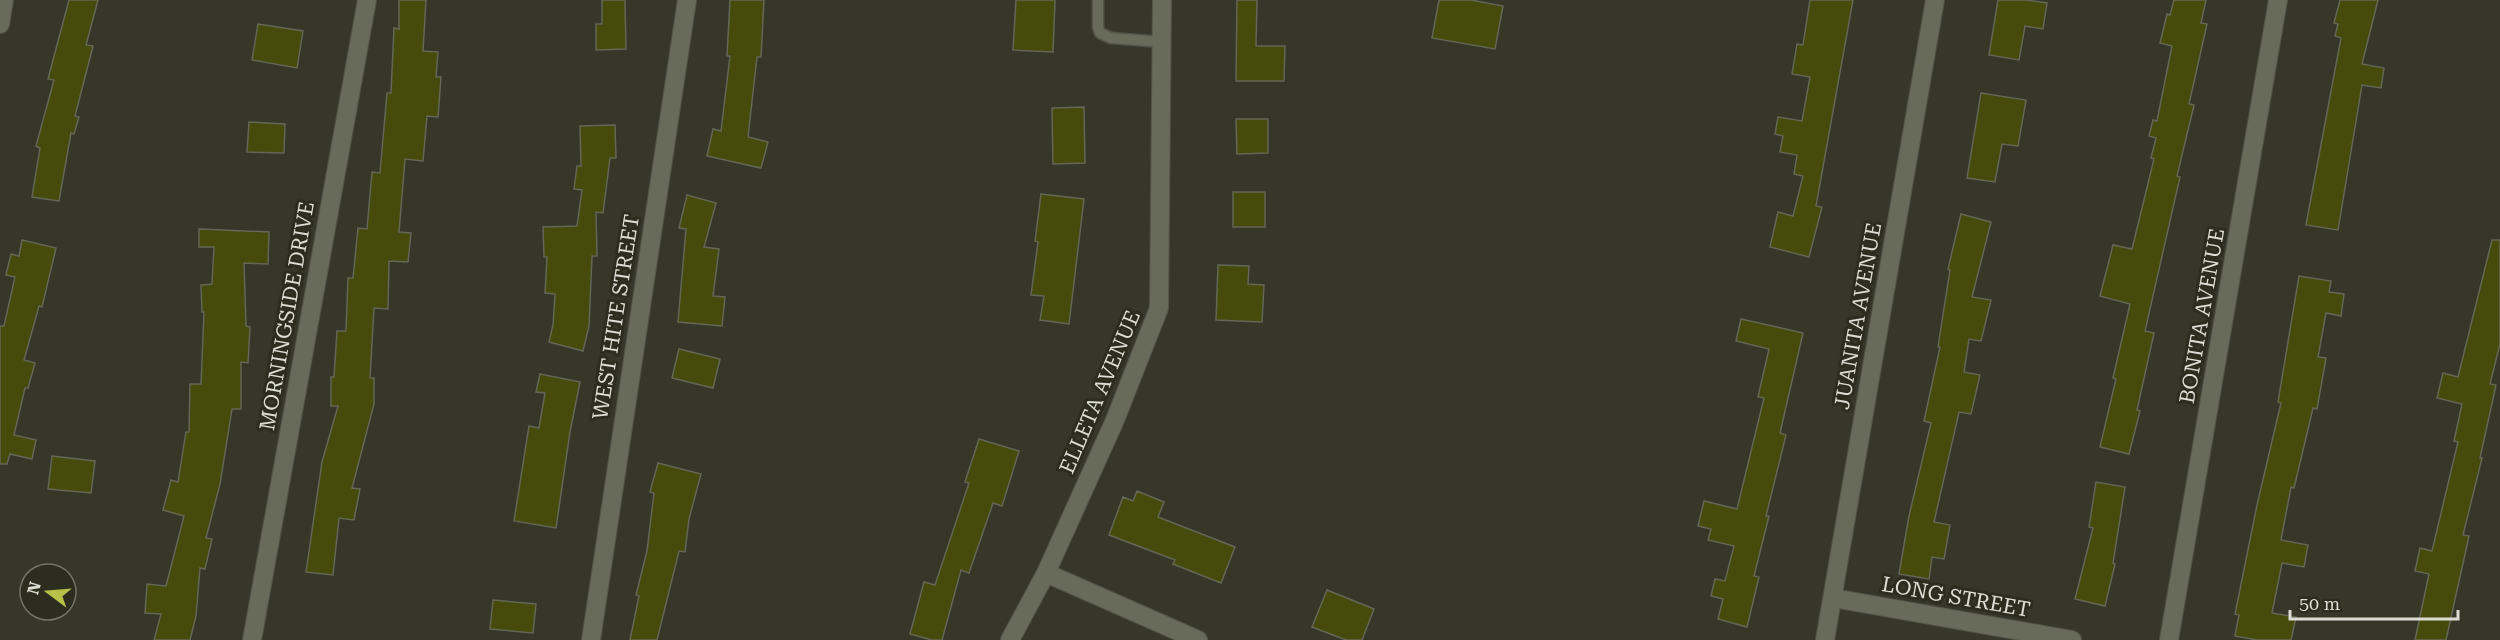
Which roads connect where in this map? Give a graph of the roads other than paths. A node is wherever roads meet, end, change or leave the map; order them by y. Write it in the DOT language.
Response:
graph roads {
  1 [pos="4,0"];
  2 [pos="367,0"];
  3 [pos="687,0"];
  4 [pos="1098,0"];
  5 [pos="1162,0"];
  6 [pos="1935,0"];
  7 [pos="2278,0"];
  8 [pos="0,24"];
  9 [pos="1162,42"];
  10 [pos="1046,573"];
  11 [pos="1833,598"];
  12 [pos="252,640"];
  13 [pos="591,640"];
  14 [pos="1010,640"];
  15 [pos="1198,640"];
  16 [pos="1826,640"];
  17 [pos="2072,640"];
  18 [pos="2169,640"];
  1 -- 8 [label="street"];
  2 -- 12 [label="street, MORNINGSIDE DRIVE"];
  3 -- 13 [label="street, WEST HITE STREET"];
  4 -- 9 [label="lane"];
  5 -- 9 [label="street, ELLETA AVENUE"];
  6 -- 11 [label="street, JUANITA AVENUE"];
  7 -- 18 [label="street, BONITA AVENUE"];
  9 -- 10 [label="street, ELLETA AVENUE"];
  10 -- 14 [label="street, ELLETA AVENUE"];
  10 -- 15 [label="street"];
  11 -- 16 [label="street, JUANITA AVENUE"];
  11 -- 17 [label="street, LONG STREET"];
}
